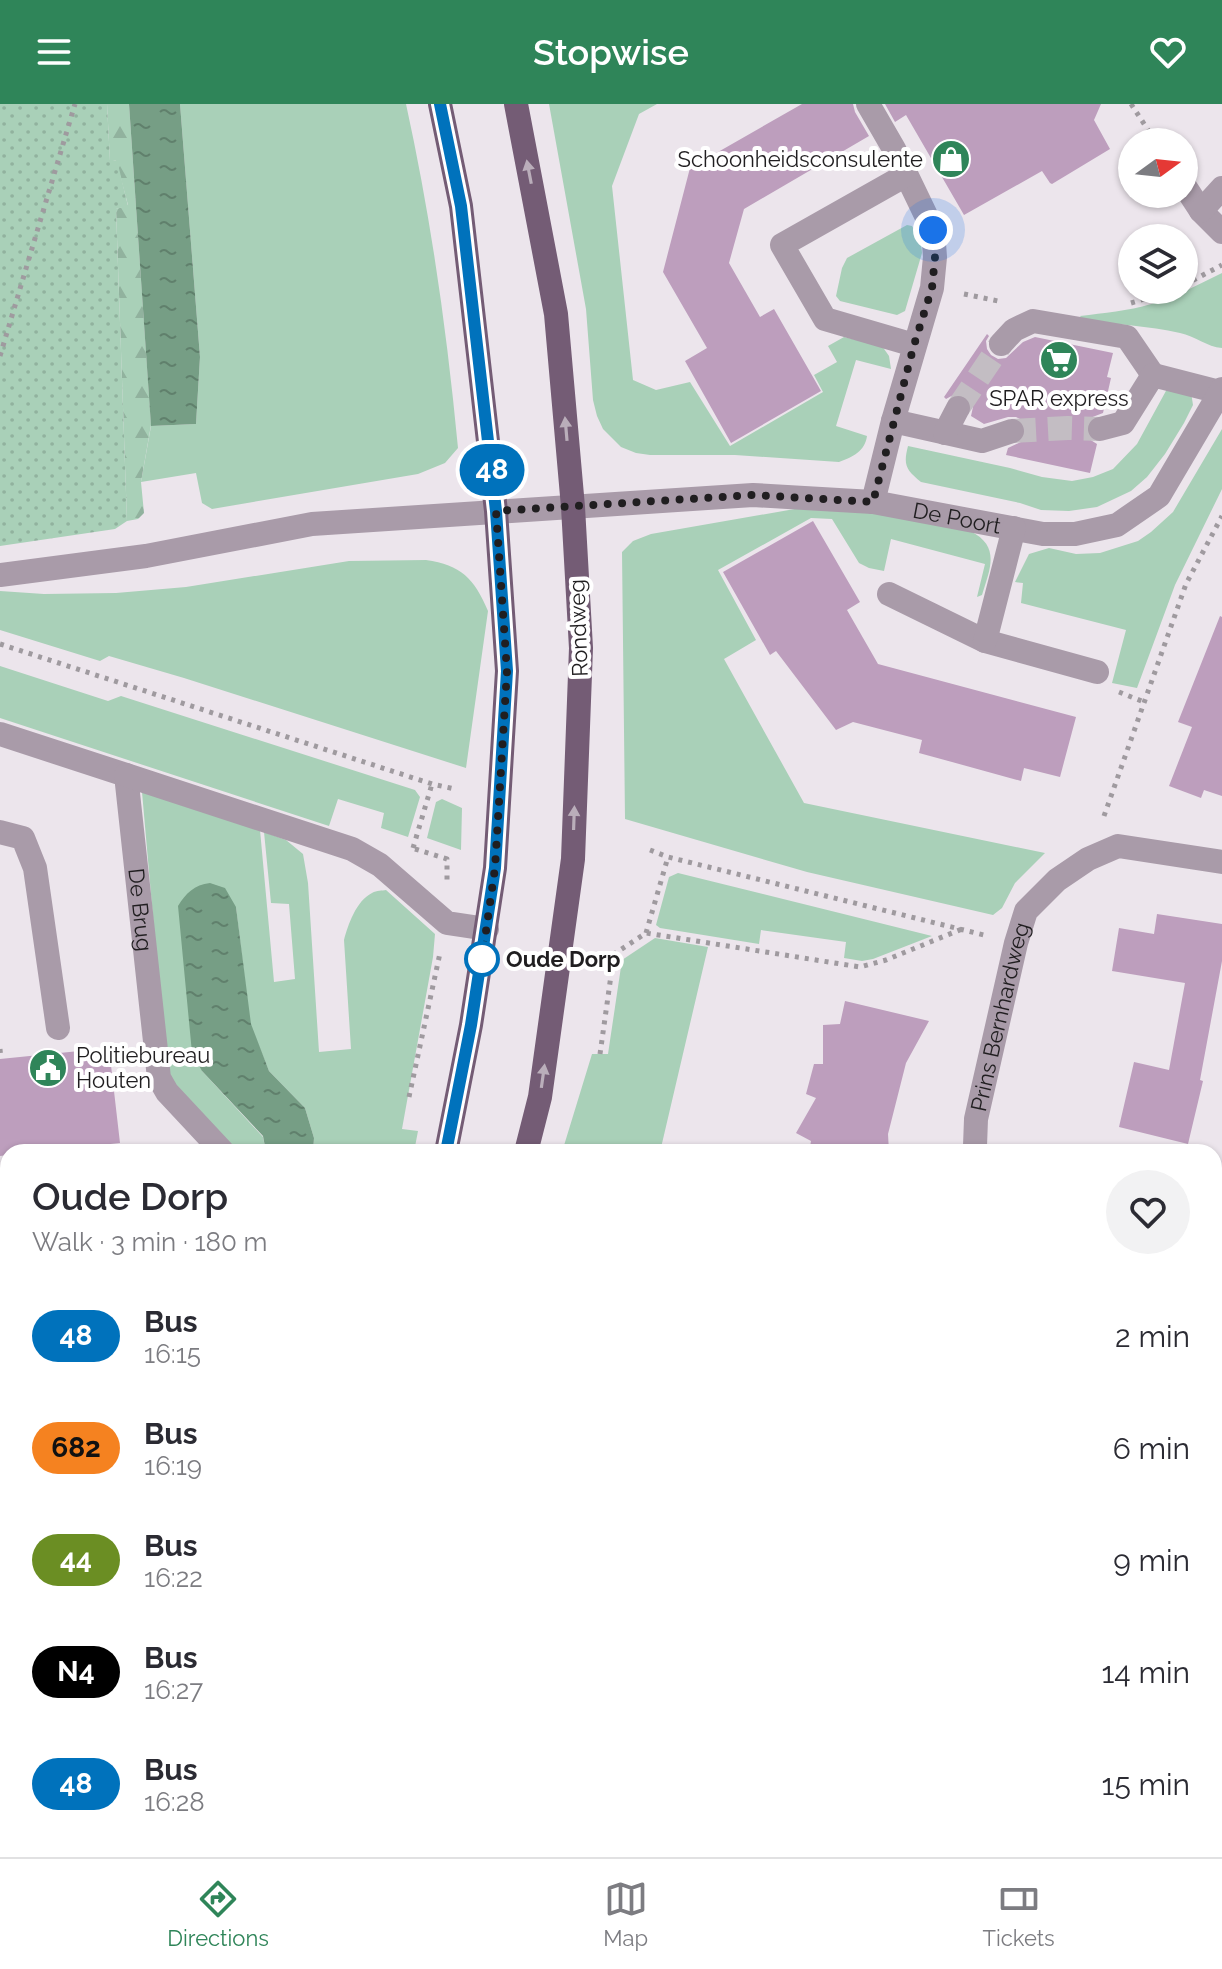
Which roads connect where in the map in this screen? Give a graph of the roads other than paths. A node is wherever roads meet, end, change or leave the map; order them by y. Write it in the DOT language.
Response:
graph roads {
  1 [pos="440,104"];
  2 [pos="516,104"];
  3 [pos="868,104"];
  4 [pos="906,175"];
  5 [pos="1222,188"];
  6 [pos="1198,206"];
  7 [pos="1201,211"];
  8 [pos="1222,232"];
  9 [pos="1001,344"];
  10 [pos="914,345"];
  11 [pos="1153,375"];
  12 [pos="1221,390"];
  13 [pos="958,408"];
  14 [pos="893,421"];
  15 [pos="1100,429"];
  16 [pos="1012,431"];
  17 [pos="945,433"];
  18 [pos="873,502"];
  19 [pos="573,507"];
  20 [pos="496,511"];
  21 [pos="1014,528"];
  22 [pos="0,575"];
  23 [pos="889,594"];
  24 [pos="985,641"];
  25 [pos="1097,672"];
  26 [pos="0,734"];
  27 [pos="126,775"];
  28 [pos="0,832"];
  29 [pos="1222,862"];
  30 [pos="487,929"];
  31 [pos="58,1028"];
  32 [pos="216,1144"];
  33 [pos="448,1144"];
  34 [pos="528,1144"];
  35 [pos="975,1144"];
  1 -- 20 [label="main road"];
  19 -- 2 [label="main road, Rondweg, one-way"];
  3 -- 4 [label="street"];
  4 -- 10 [label="street"];
  4 -- 10 [label="street"];
  5 -- 7 [label="street"];
  6 -- 7 [label="street"];
  7 -- 8 [label="street"];
  9 -- 11 [label="street"];
  10 -- 14 [label="street"];
  11 -- 12 [label="street"];
  11 -- 15 [label="street"];
  12 -- 21 [label="street, De Poort"];
  13 -- 17 [label="street"];
  14 -- 17 [label="street"];
  14 -- 18 [label="street"];
  16 -- 17 [label="street"];
  18 -- 19 [label="street, De Poort"];
  18 -- 21 [label="street, De Poort"];
  19 -- 20 [label="street, De Poort"];
  34 -- 19 [label="main road, Rondweg, one-way"];
  20 -- 22 [label="street"];
  20 -- 30 [label="main road"];
  21 -- 24 [label="street"];
  23 -- 24 [label="street"];
  24 -- 25 [label="street"];
  26 -- 27 [label="street"];
  27 -- 30 [label="street"];
  27 -- 32 [label="street, De Brug"];
  28 -- 31 [label="street"];
  29 -- 35 [label="street, Prins Bernhardweg"];
  30 -- 33 [label="main road"];
}
